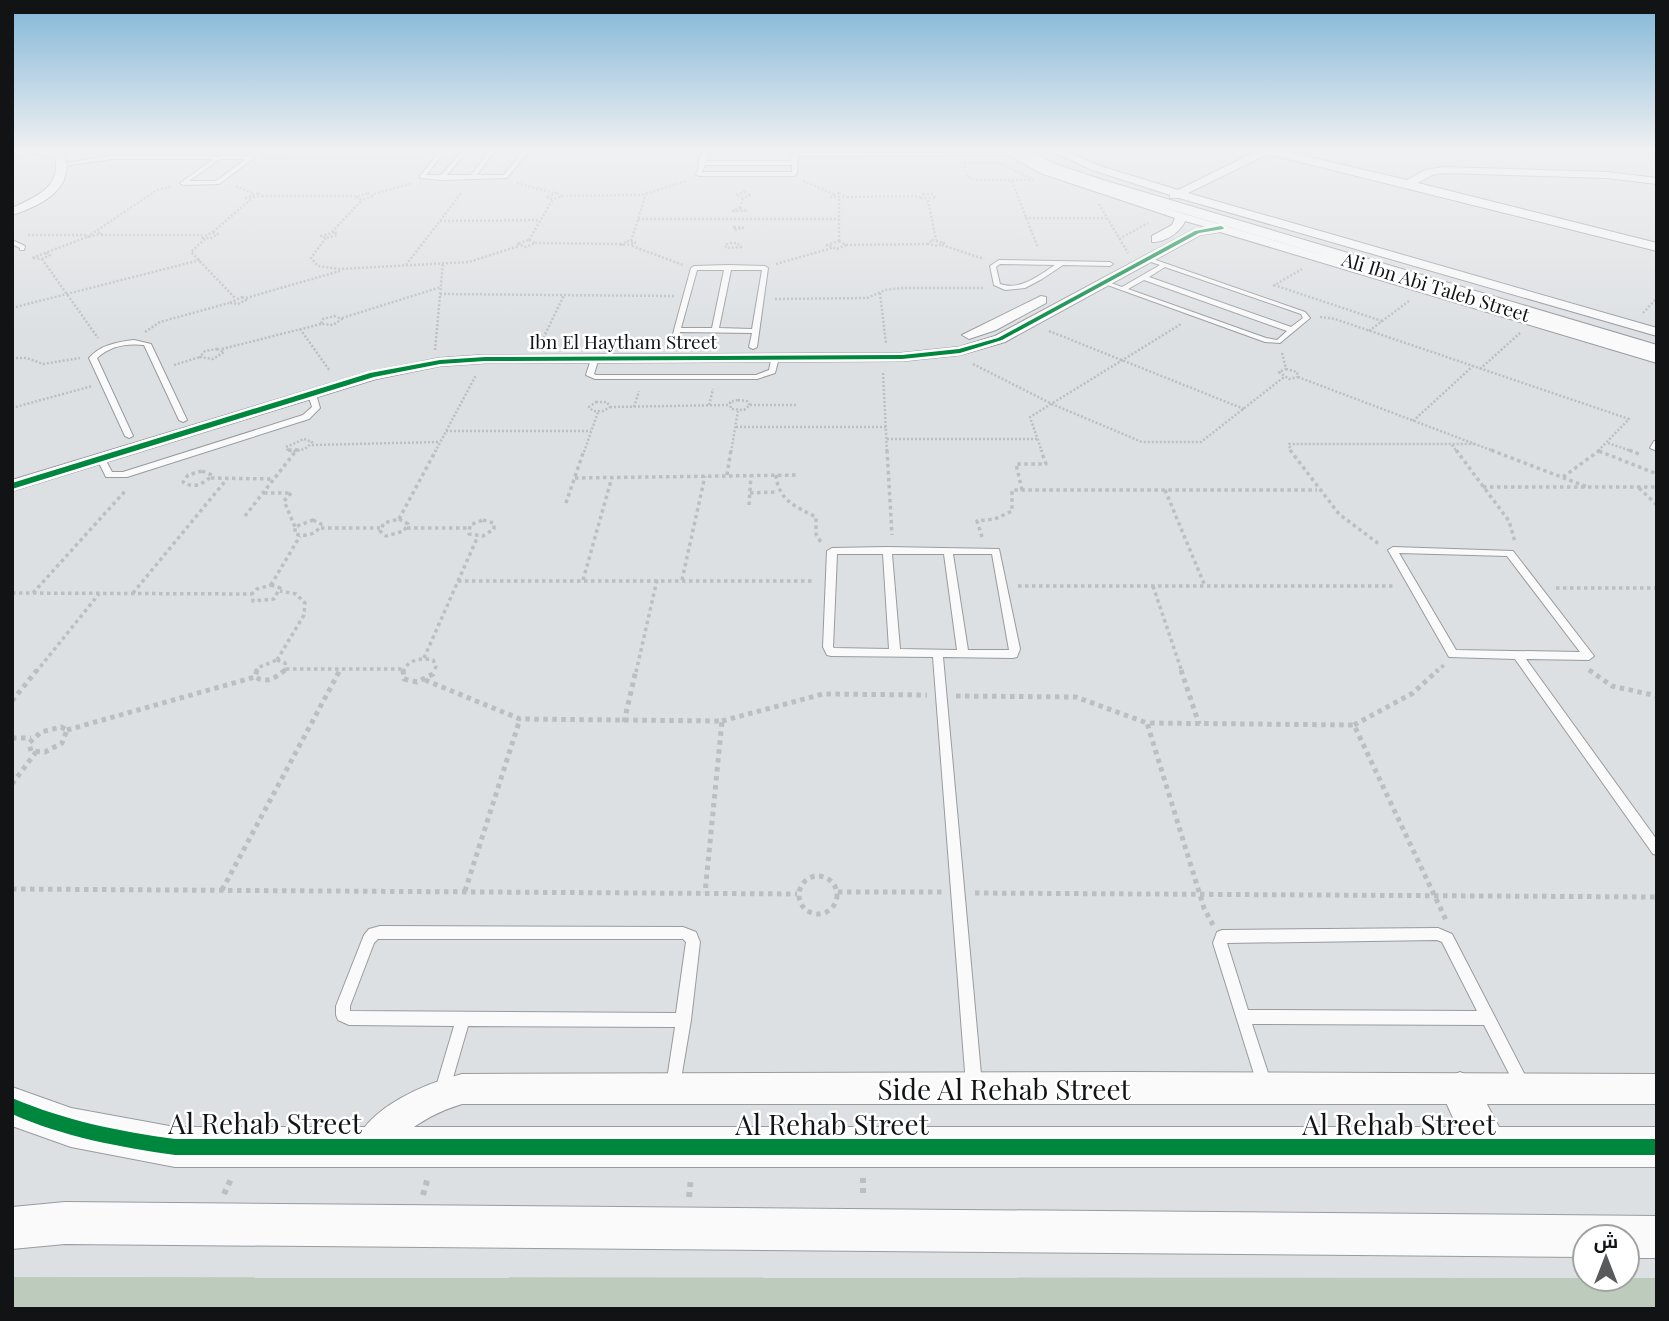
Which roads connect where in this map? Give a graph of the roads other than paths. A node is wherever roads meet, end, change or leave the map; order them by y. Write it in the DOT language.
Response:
graph roads {
  1 [pos="1165,211"];
  2 [pos="1182,211"];
  3 [pos="1222,211"];
  4 [pos="1230,211"];
  5 [pos="1514,211"];
  6 [pos="1181,216"];
  7 [pos="1221,228"];
  8 [pos="12,242"];
  9 [pos="1657,247"];
  10 [pos="12,252"];
  11 [pos="1324,256"];
  12 [pos="1147,260"];
  13 [pos="1063,262"];
  14 [pos="1110,264"];
  15 [pos="1163,265"];
  16 [pos="728,267"];
  17 [pos="1404,272"];
  18 [pos="1143,277"];
  19 [pos="1105,283"];
  20 [pos="1123,289"];
  21 [pos="677,330"];
  22 [pos="715,330"];
  23 [pos="1292,330"];
  24 [pos="755,331"];
  25 [pos="1657,332"];
  26 [pos="1657,340"];
  27 [pos="673,347"];
  28 [pos="753,347"];
  29 [pos="1657,351"];
  30 [pos="710,352"];
  31 [pos="884,352"];
  32 [pos="595,358"];
  33 [pos="775,358"];
  34 [pos="1657,359"];
  35 [pos="312,394"];
  36 [pos="183,420"];
  37 [pos="129,436"];
  38 [pos="1657,443"];
  39 [pos="1657,449"];
  40 [pos="101,459"];
  41 [pos="12,472"];
  42 [pos="12,486"];
  43 [pos="890,550"];
  44 [pos="948,550"];
  45 [pos="895,654"];
  46 [pos="938,654"];
  47 [pos="963,654"];
  48 [pos="1519,657"];
  49 [pos="1657,850"];
  50 [pos="1243,1017"];
  51 [pos="1489,1018"];
  52 [pos="463,1019"];
  53 [pos="684,1020"];
  54 [pos="974,1087"];
  55 [pos="1265,1088"];
  56 [pos="674,1089"];
  57 [pos="1657,1089"];
  58 [pos="1525,1090"];
  59 [pos="1460,1091"];
  60 [pos="442,1094"];
  61 [pos="12,1106"];
  62 [pos="370,1145"];
  63 [pos="1487,1146"];
  64 [pos="1657,1147"];
  65 [pos="12,1228"];
  66 [pos="1657,1237"];
  1 -- 6 [label="street"];
  2 -- 11 [label="street, Ali Ibn Abi Taleb Street"];
  3 -- 17 [label="street, Ali Ibn Abi Taleb Street"];
  4 -- 25 [label="street"];
  5 -- 9 [label="street"];
  6 -- 7 [label="street"];
  6 -- 14 [label="street, Ibn El Haytham Street"];
  7 -- 11 [label="street"];
  7 -- 12 [label="street, Ibn El Haytham Street"];
  8 -- 10 [label="lane"];
  11 -- 17 [label="street, Ali Ibn Abi Taleb Street"];
  11 -- 34 [label="street"];
  12 -- 15 [label="lane"];
  12 -- 19 [label="street, Ibn El Haytham Street"];
  13 -- 13 [label="lane"];
  13 -- 14 [label="lane"];
  14 -- 31 [label="street, Ibn El Haytham Street"];
  15 -- 18 [label="lane"];
  15 -- 23 [label="lane"];
  16 -- 21 [label="lane"];
  16 -- 22 [label="lane"];
  16 -- 24 [label="lane"];
  17 -- 26 [label="street, Ali Ibn Abi Taleb Street"];
  17 -- 29 [label="street, Ali Ibn Abi Taleb Street"];
  18 -- 20 [label="lane"];
  18 -- 23 [label="lane"];
  19 -- 20 [label="lane"];
  19 -- 31 [label="street, Ibn El Haytham Street"];
  20 -- 23 [label="lane"];
  21 -- 22 [label="lane"];
  21 -- 27 [label="lane"];
  22 -- 24 [label="lane"];
  24 -- 28 [label="lane"];
  27 -- 30 [label="street, Ibn El Haytham Street"];
  27 -- 36 [label="street, Ibn El Haytham Street"];
  28 -- 30 [label="street, Ibn El Haytham Street"];
  28 -- 31 [label="street, Ibn El Haytham Street"];
  30 -- 32 [label="street, Ibn El Haytham Street"];
  30 -- 33 [label="street, Ibn El Haytham Street"];
  31 -- 33 [label="street, Ibn El Haytham Street"];
  32 -- 33 [label="lane"];
  32 -- 35 [label="street, Ibn El Haytham Street"];
  35 -- 40 [label="street, Ibn El Haytham Street"];
  35 -- 40 [label="lane"];
  36 -- 37 [label="street, Ibn El Haytham Street"];
  36 -- 37 [label="lane"];
  37 -- 41 [label="street, Ibn El Haytham Street"];
  38 -- 39 [label="lane"];
  40 -- 42 [label="street, Ibn El Haytham Street"];
  43 -- 44 [label="lane"];
  43 -- 45 [label="lane"];
  43 -- 45 [label="lane"];
  44 -- 47 [label="lane"];
  44 -- 47 [label="lane"];
  45 -- 46 [label="lane"];
  46 -- 47 [label="lane"];
  46 -- 54 [label="lane"];
  48 -- 48 [label="lane"];
  48 -- 49 [label="lane"];
  50 -- 51 [label="lane"];
  50 -- 51 [label="lane"];
  50 -- 55 [label="lane"];
  51 -- 58 [label="lane"];
  52 -- 53 [label="lane"];
  52 -- 53 [label="lane"];
  52 -- 60 [label="lane"];
  53 -- 56 [label="lane"];
  54 -- 55 [label="street, Side Al Rehab Street"];
  54 -- 56 [label="street, Side Al Rehab Street"];
  55 -- 59 [label="street, Side Al Rehab Street"];
  56 -- 60 [label="street, Side Al Rehab Street"];
  57 -- 58 [label="street, Side Al Rehab Street"];
  58 -- 59 [label="street, Side Al Rehab Street"];
  59 -- 63 [label="street"];
  60 -- 62 [label="street, Side Al Rehab Street"];
  61 -- 62 [label="street, Al Rehab Street"];
  62 -- 63 [label="street, Al Rehab Street"];
  63 -- 64 [label="street, Al Rehab Street"];
  65 -- 66 [label="street"];
}
